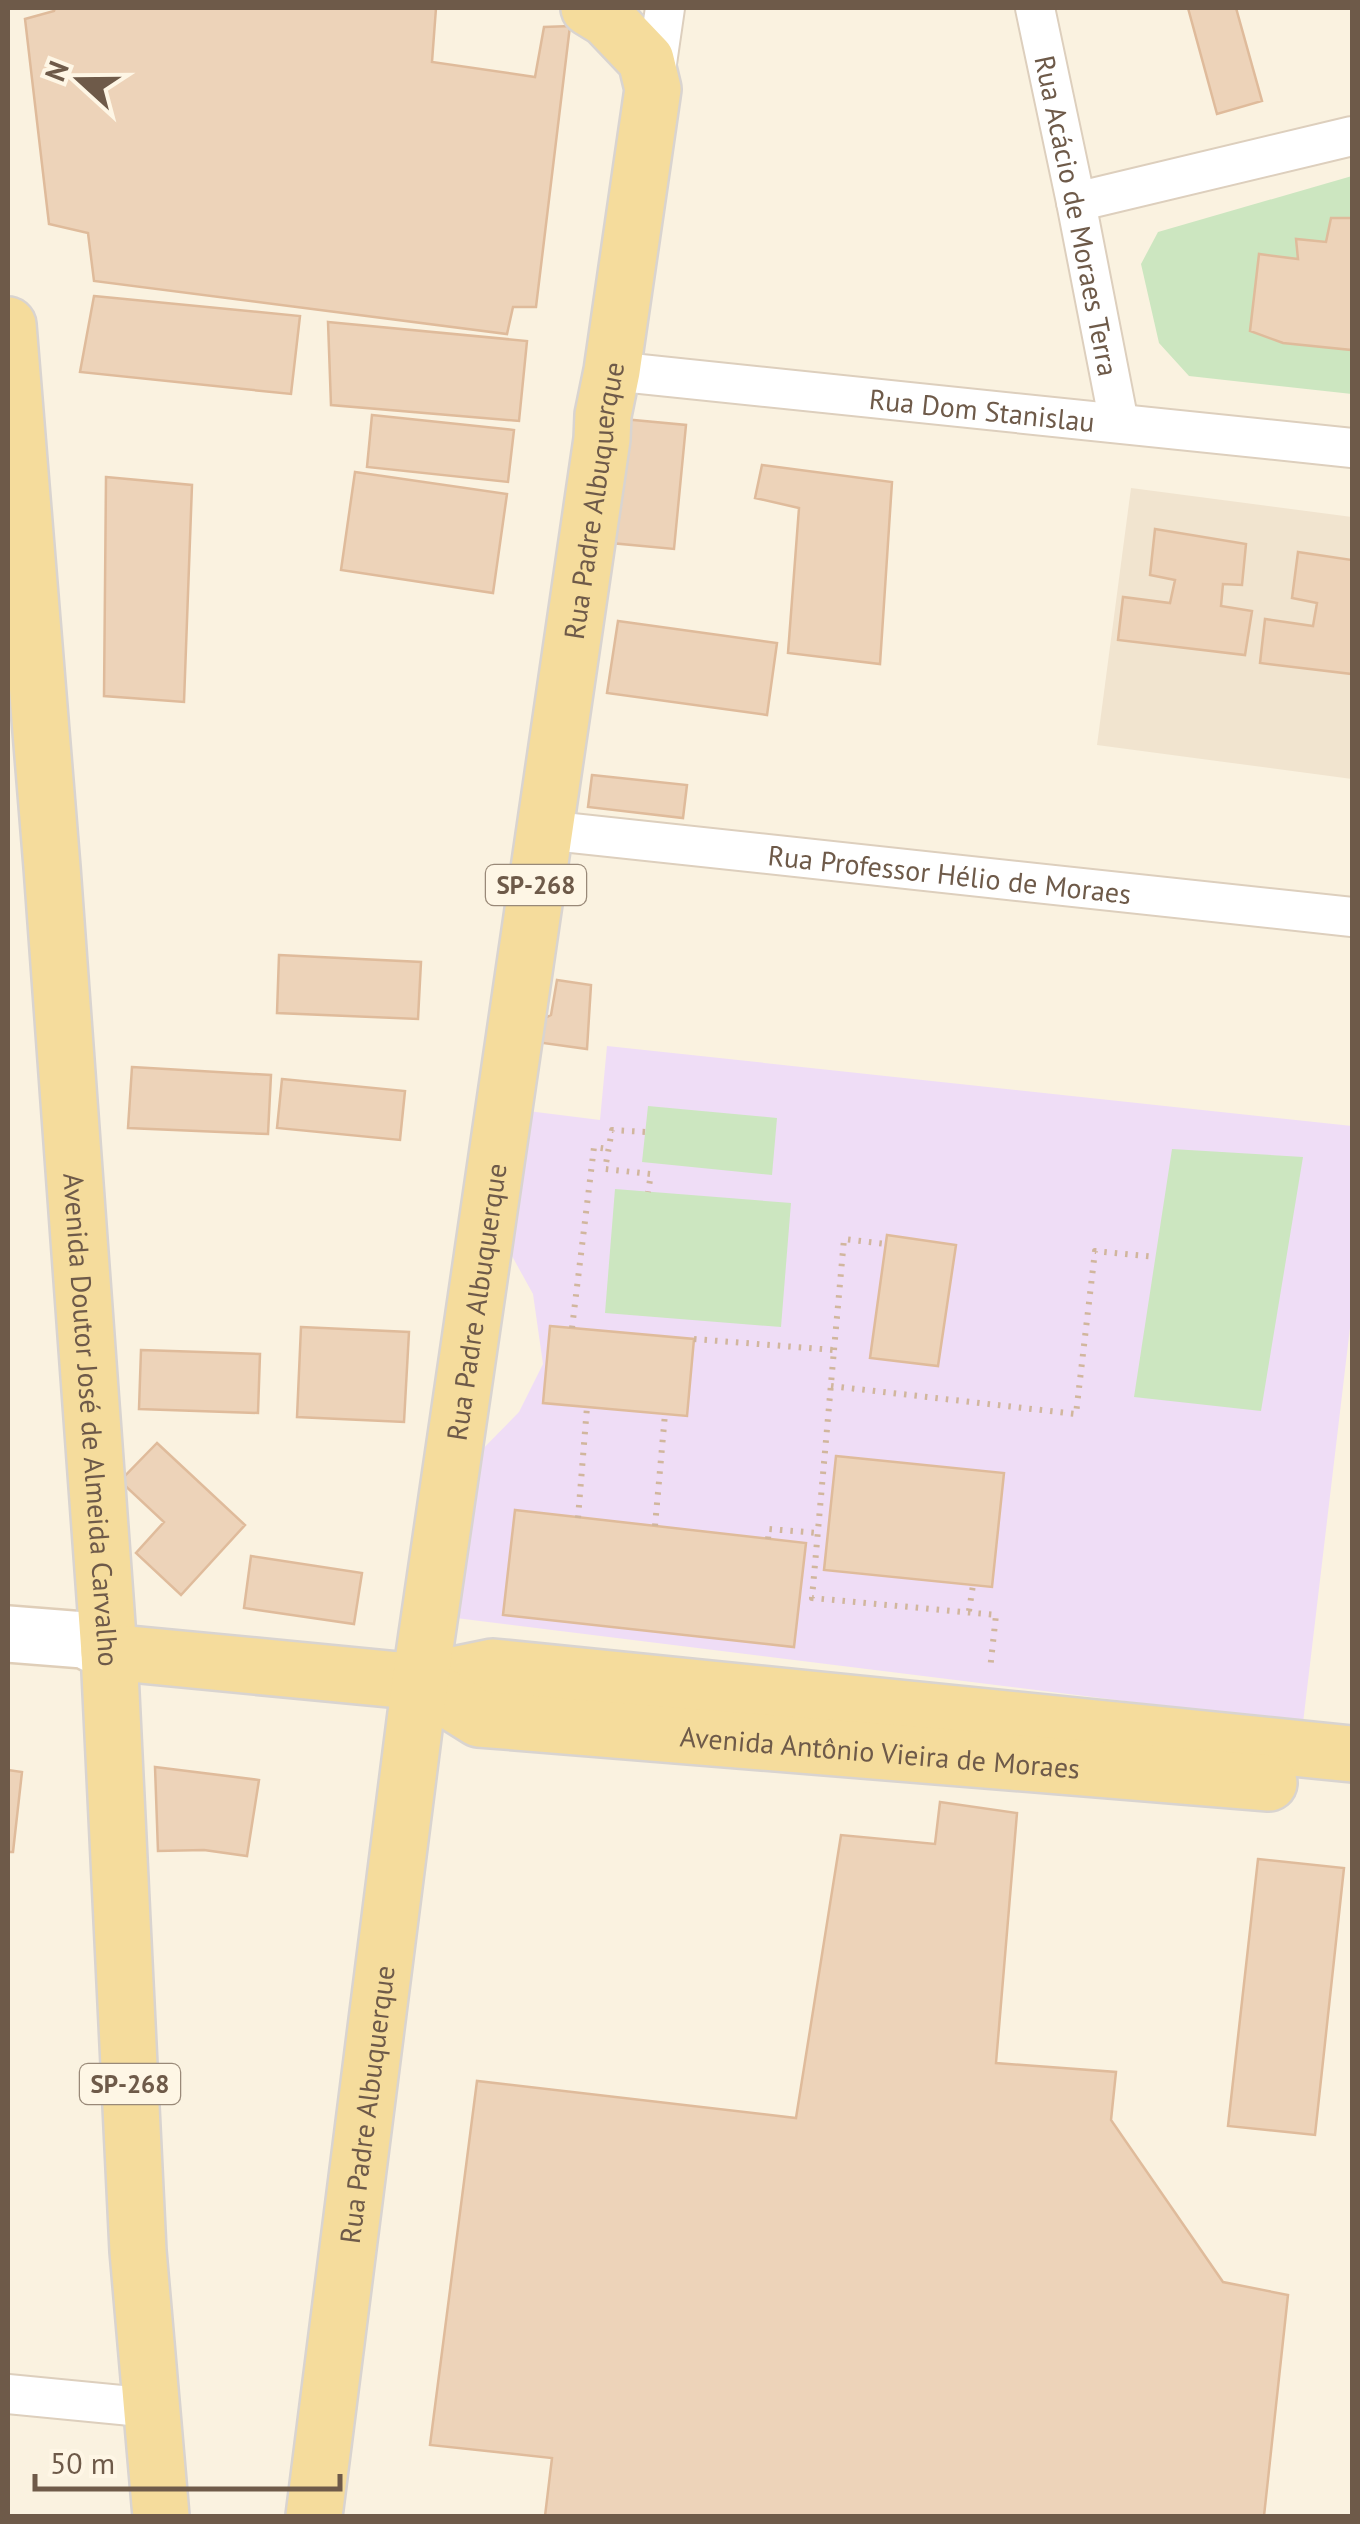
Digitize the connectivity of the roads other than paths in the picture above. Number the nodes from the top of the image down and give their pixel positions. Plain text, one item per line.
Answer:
1 (590, 8) edge
2 (664, 8) edge
3 (1034, 8) edge
4 (653, 89) junction
5 (1352, 136) edge
6 (1076, 202) junction
7 (8, 326) edge
8 (612, 371) junction
9 (1119, 424) junction
10 (1352, 448) edge
11 (544, 830) junction
12 (1352, 917) edge
13 (8, 1634) edge
14 (109, 1652) junction
15 (8, 1665) edge
16 (420, 1682) junction
17 (982, 1739) junction
18 (1352, 1754) edge
19 (1352, 1792) edge
20 (8, 2394) edge
21 (152, 2408) junction
22 (161, 2516) edge
23 (314, 2516) edge

1 - 4 main road
2 - 4 street, Rua Padre Albuquerque
3 - 6 street, Rua Acácio de Moraes Terra
4 - 8 main road, Rua Padre Albuquerque / SP-268
5 - 6 street
6 - 9 street, Rua Acácio de Moraes Terra
7 - 14 main road, Avenida Doutor José de Almeida Carvalho / SP-268
8 - 9 street, Rua Dom Stanislau
8 - 11 main road, Rua Padre Albuquerque / SP-268
9 - 10 street, Rua Dom Stanislau
11 - 12 street, Rua Professor Hélio de Moraes
11 - 16 main road, Rua Padre Albuquerque / SP-268
13 - 14 main road
14 - 15 main road, Avenida Antônio Vieira de Moraes
14 - 16 main road, Avenida Antônio Vieira de Moraes
14 - 21 main road, Avenida Doutor José de Almeida Carvalho / SP-268
16 - 17 main road, Avenida Antônio Vieira de Moraes
16 - 23 main road, Rua Padre Albuquerque / SP-268
17 - 18 main road, Avenida Antônio Vieira de Moraes
17 - 19 main road, Avenida Antônio Vieira de Moraes
20 - 21 street
21 - 22 main road, Avenida Doutor José de Almeida Carvalho / SP-268

